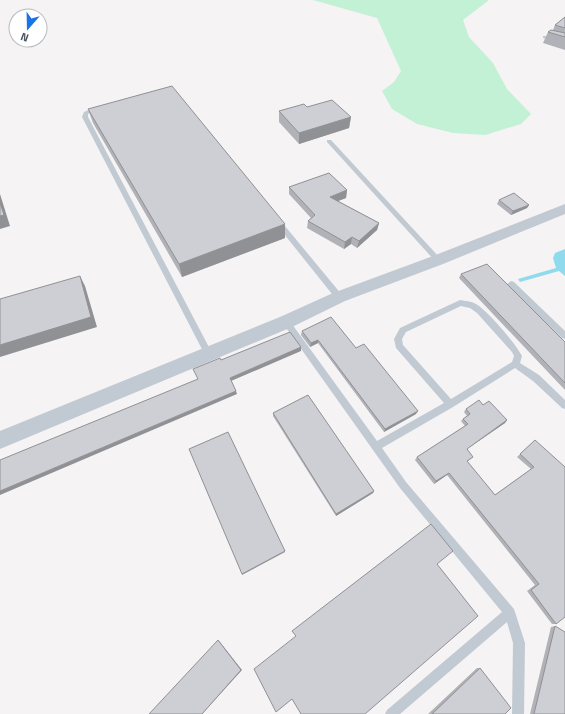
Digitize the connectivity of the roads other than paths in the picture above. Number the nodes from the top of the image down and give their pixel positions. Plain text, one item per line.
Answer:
1 (545, 36) dead end
2 (565, 43) edge
3 (106, 106) edge
4 (329, 141) dead end
5 (565, 209) edge
6 (274, 217) edge
7 (438, 260) junction
8 (511, 284) dead end
9 (339, 297) junction
10 (286, 322) junction
11 (565, 336) edge
12 (208, 353) junction
13 (515, 364) junction
14 (450, 404) junction
15 (565, 405) edge
16 (0, 440) edge
17 (376, 446) junction
18 (510, 613) junction
19 (391, 714) edge
20 (518, 714) edge

1 - 2 lane
3 - 12 lane
4 - 7 lane
5 - 7 street
6 - 9 lane
7 - 9 street
8 - 11 lane
9 - 10 street
10 - 12 street
10 - 17 lane
12 - 16 street
13 - 14 lane
13 - 14 lane
13 - 15 lane
14 - 17 lane
17 - 18 lane
18 - 19 lane
18 - 20 lane

